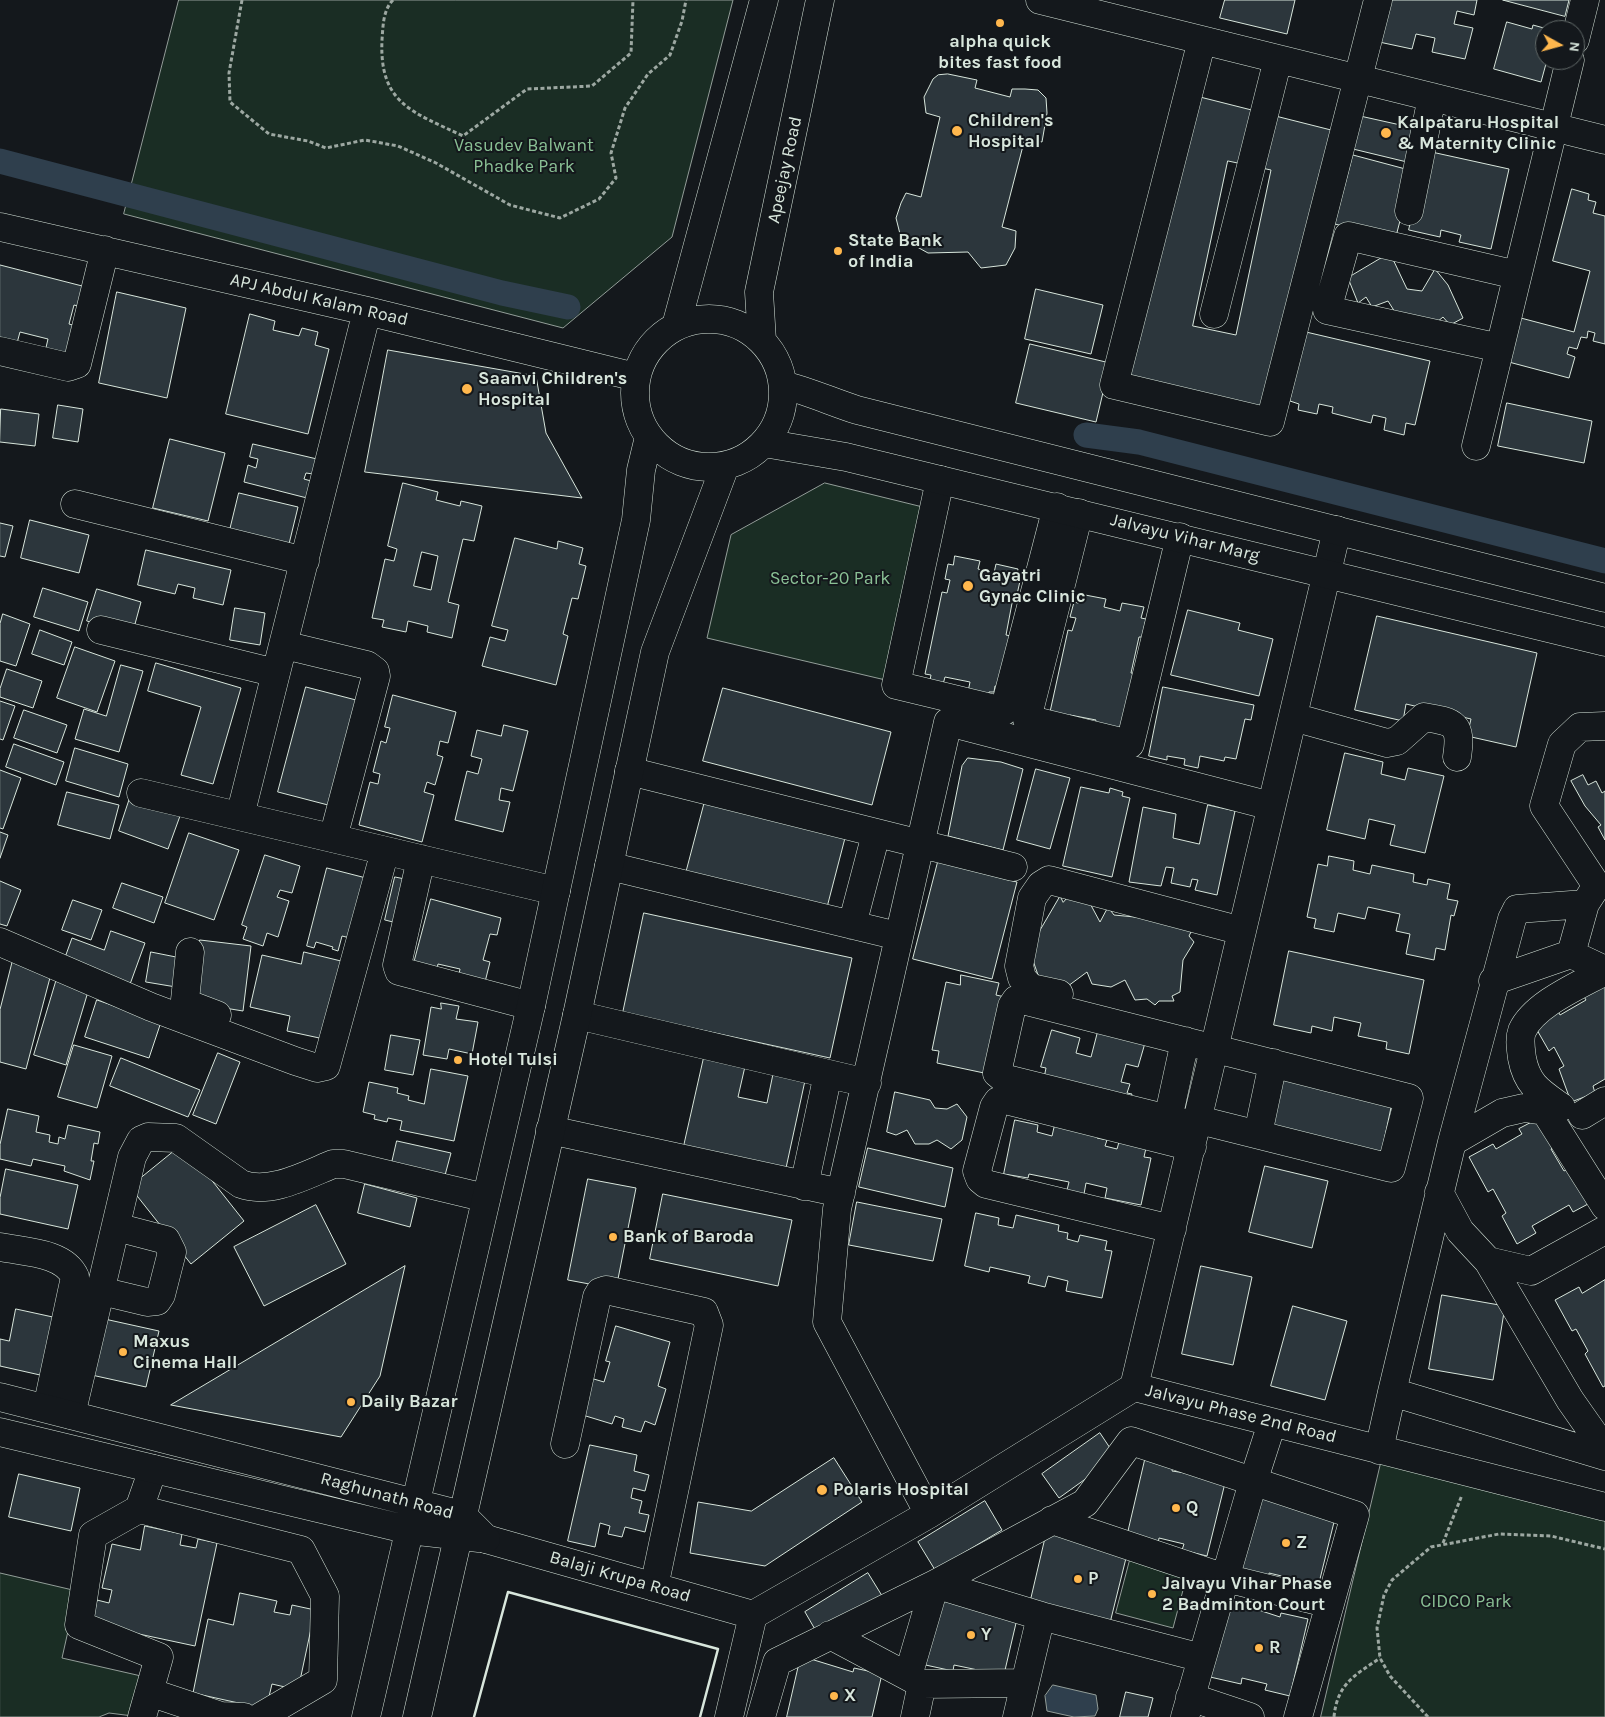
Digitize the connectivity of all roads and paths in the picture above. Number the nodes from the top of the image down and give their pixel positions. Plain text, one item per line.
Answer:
1 (242, 0) edge
2 (393, 0) edge
3 (633, 0) edge
4 (686, 0) edge
5 (764, 0) edge
6 (820, 0) edge
7 (1040, 0) edge
8 (1378, 0) edge
9 (1585, 0) edge
10 (1093, 6) edge
11 (1580, 20) edge
12 (1202, 40) junction
13 (1278, 59) junction
14 (1568, 70) edge
15 (1358, 79) junction
16 (1432, 97) junction
17 (1553, 128) junction
18 (1605, 140) edge
19 (1409, 211) dead end
20 (0, 226) edge
21 (105, 250) junction
22 (1518, 275) junction
23 (367, 310) junction
24 (1214, 314) dead end
25 (676, 326) junction
26 (762, 341) junction
27 (1500, 348) junction
28 (0, 351) edge
29 (636, 377) junction
30 (783, 385) junction
31 (649, 437) junction
32 (764, 443) junction
33 (1476, 446) dead end
34 (725, 466) junction
35 (940, 480) junction
36 (75, 504) dead end
37 (1068, 510) junction
38 (1337, 530) junction
39 (1180, 537) junction
40 (305, 561) junction
41 (1327, 573) junction
42 (1605, 598) edge
43 (101, 630) dead end
44 (1605, 642) edge
45 (284, 645) junction
46 (276, 673) junction
47 (1293, 717) junction
48 (1605, 726) edge
49 (1457, 757) dead end
50 (629, 771) junction
51 (141, 793) dead end
52 (1271, 806) junction
53 (240, 816) junction
54 (876, 834) junction
55 (333, 838) junction
56 (919, 845) junction
57 (386, 851) junction
58 (421, 859) junction
59 (609, 866) junction
60 (1013, 867) dead end
61 (1596, 890) edge
62 (556, 891) junction
63 (852, 925) junction
64 (1242, 931) junction
65 (898, 936) junction
66 (0, 942) edge
67 (190, 952) dead end
68 (1572, 954) junction
69 (1605, 971) edge
70 (1494, 981) junction
71 (531, 1006) junction
72 (577, 1015) junction
73 (201, 1017) junction
74 (1217, 1039) junction
75 (1185, 1041) junction
76 (1273, 1063) junction
77 (828, 1074) junction
78 (867, 1083) junction
79 (1583, 1108) edge
80 (1168, 1119) junction
81 (550, 1130) junction
82 (1196, 1131) junction
83 (1258, 1134) junction
84 (1452, 1142) junction
85 (804, 1186) junction
86 (1602, 1191) edge
87 (1439, 1192) junction
88 (841, 1193) junction
89 (486, 1198) junction
90 (116, 1227) junction
91 (1172, 1229) junction
92 (1605, 1230) edge
93 (0, 1247) edge
94 (1488, 1261) junction
95 (101, 1290) junction
96 (1134, 1387) junction
97 (1392, 1392) junction
98 (0, 1397) edge
99 (59, 1412) junction
100 (1272, 1422) junction
101 (0, 1432) edge
102 (565, 1444) dead end
103 (1379, 1450) junction
104 (1605, 1450) edge
105 (1605, 1456) edge
106 (154, 1469) junction
107 (1469, 1473) junction
108 (1252, 1482) junction
109 (416, 1502) junction
110 (1605, 1507) edge
111 (139, 1509) junction
112 (929, 1514) junction
113 (1052, 1520) junction
114 (409, 1530) junction
115 (469, 1530) junction
116 (1442, 1544) junction
117 (1605, 1549) edge
118 (1225, 1578) junction
119 (935, 1584) junction
120 (654, 1587) junction
121 (1330, 1604) junction
122 (753, 1615) junction
123 (1040, 1616) junction
124 (830, 1635) junction
125 (1202, 1658) junction
126 (1380, 1658) junction
127 (915, 1680) junction
128 (1025, 1683) junction
129 (145, 1705) edge
130 (1188, 1707) edge
131 (244, 1717) edge
132 (260, 1717) edge
133 (366, 1717) edge
134 (418, 1717) edge
135 (729, 1717) edge
136 (761, 1717) edge
137 (915, 1717) edge
138 (1017, 1717) edge
139 (1250, 1717) edge
140 (1298, 1717) edge
141 (1334, 1717) edge
142 (1428, 1717) edge

1 - 4 path
2 - 3 path
5 - 25 street
6 - 26 street, Apeejay Road
7 - 10 street
8 - 15 street
9 - 11 street
10 - 12 street
12 - 13 street
12 - 15 street
13 - 15 street
13 - 24 street
14 - 17 street
15 - 16 street
16 - 17 street
16 - 19 street
17 - 18 street
17 - 22 street
20 - 21 street, APJ Abdul Kalam Road
21 - 23 street, APJ Abdul Kalam Road
21 - 28 street
22 - 27 street
22 - 27 street
23 - 29 street, APJ Abdul Kalam Road
23 - 40 street
25 - 26 street
25 - 29 street
26 - 30 street
27 - 33 street
29 - 31 street
30 - 32 street
30 - 38 street
31 - 34 street
31 - 62 street
32 - 34 street
32 - 35 street, Jalvayu Vihar Marg
34 - 50 street
35 - 37 street, Jalvayu Vihar Marg
35 - 37 street
36 - 40 street
37 - 39 street, Jalvayu Vihar Marg
37 - 39 street
38 - 41 street
38 - 42 street
39 - 41 street, Jalvayu Vihar Marg
40 - 45 street
41 - 44 street, Jalvayu Vihar Marg
41 - 47 street
43 - 46 street
45 - 46 street
45 - 55 street
46 - 53 street
47 - 49 street
47 - 52 street
48 - 61 street
50 - 54 street
50 - 59 street
51 - 53 street
52 - 56 street
52 - 64 street
53 - 55 street
54 - 56 street
54 - 63 street
55 - 57 street
56 - 60 street
56 - 65 street
57 - 58 street
57 - 73 street
58 - 62 street
58 - 71 street
59 - 63 street
59 - 72 street
61 - 68 street
61 - 70 street
62 - 71 street
63 - 65 street
64 - 74 street
64 - 74 street
65 - 78 street
66 - 73 street
67 - 73 street
68 - 69 street
68 - 70 street
69 - 79 street
70 - 84 street
71 - 89 street
72 - 77 street
72 - 81 street
74 - 75 street
74 - 76 street
74 - 82 street
75 - 80 street
75 - 80 street
76 - 83 street
76 - 83 street
77 - 78 street
77 - 85 street
78 - 88 street
80 - 82 street
81 - 85 street
81 - 115 street
82 - 83 street
82 - 91 street
82 - 91 street
84 - 86 street
84 - 87 street
85 - 88 street
87 - 94 street
87 - 97 street
88 - 112 street
89 - 90 street
89 - 109 street
90 - 95 street
90 - 95 street
91 - 96 street
92 - 94 street
93 - 99 street
94 - 104 street
95 - 99 street
96 - 100 street, Jalvayu Phase 2nd Road
96 - 112 street, Jalvayu Phase 2nd Road
97 - 103 street
97 - 105 street
98 - 99 street, Raghunath Road
99 - 109 street, Raghunath Road
100 - 103 street, Jalvayu Phase 2nd Road
100 - 108 street
101 - 106 street, Raghunath Road
102 - 120 street
103 - 107 street, Jalvayu Phase 2nd Road
106 - 111 street
106 - 114 street, Raghunath Road
107 - 110 street, Jalvayu Phase 2nd Road
107 - 116 path
108 - 113 street
108 - 118 street
108 - 121 street
109 - 114 street
109 - 115 street, Raghunath Road
111 - 129 street
111 - 132 street
112 - 122 street, Jalvayu Phase 2nd Road
113 - 118 street
113 - 119 street
114 - 115 street, Raghunath Road
114 - 133 street
115 - 120 street, Balaji Krupa Road
115 - 134 street
116 - 117 path
116 - 126 path
118 - 121 street
118 - 125 street
119 - 123 street
119 - 124 street
119 - 127 street
120 - 122 street, Balaji Krupa Road
121 - 140 street
122 - 135 street
123 - 125 street
123 - 128 street
124 - 127 street
124 - 136 street
125 - 130 street
126 - 141 path
126 - 142 path
127 - 128 street
127 - 137 street
128 - 138 street
129 - 131 street
130 - 139 street

